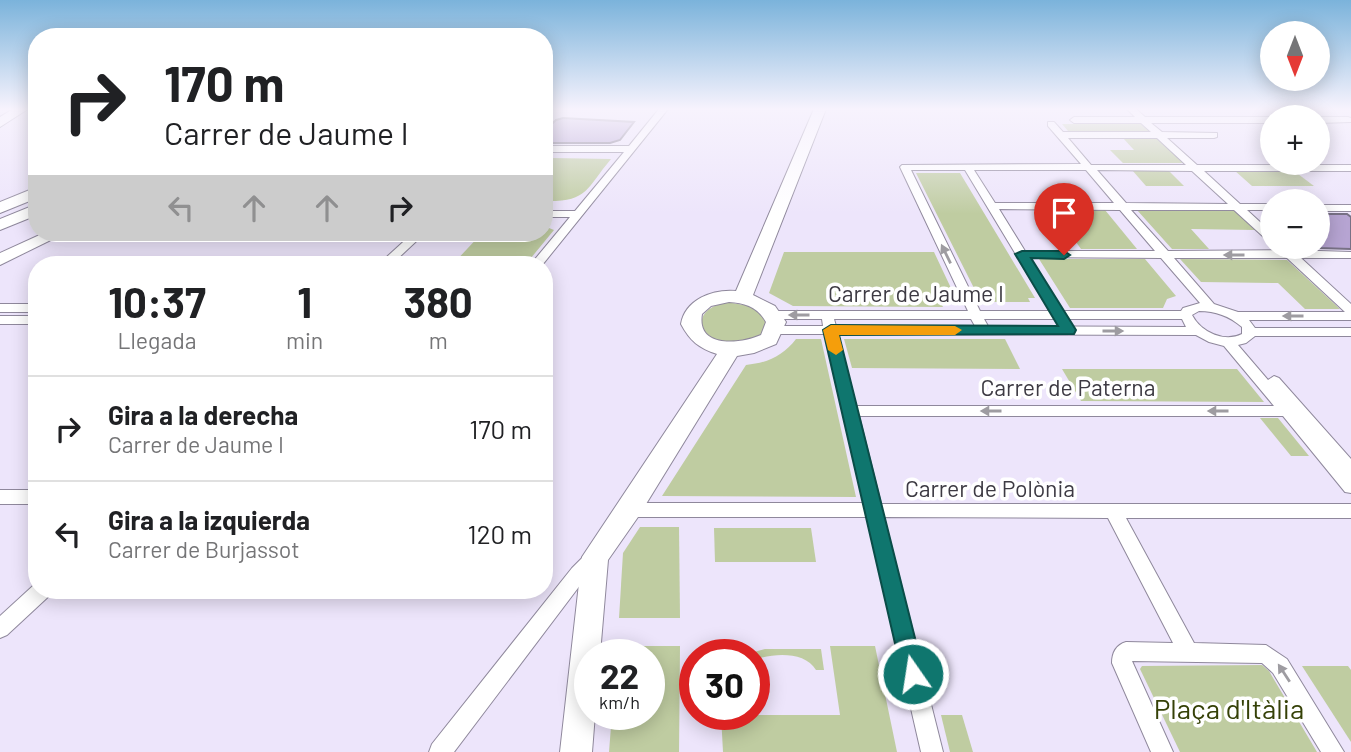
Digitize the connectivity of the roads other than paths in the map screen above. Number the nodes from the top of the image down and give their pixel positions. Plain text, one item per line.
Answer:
1 (635, 144) edge
2 (806, 144) edge
3 (1068, 144) edge
4 (1170, 144) edge
5 (553, 149) edge
6 (631, 149) junction
7 (967, 166) junction
8 (1084, 167) junction
9 (1195, 167) junction
10 (1351, 168) edge
11 (28, 196) edge
12 (992, 206) junction
13 (1118, 207) junction
14 (1238, 207) junction
15 (1260, 207) edge
16 (0, 208) edge
17 (1330, 208) edge
18 (1351, 208) edge
19 (28, 213) edge
20 (553, 214) edge
21 (577, 214) junction
22 (0, 225) edge
23 (1260, 228) edge
24 (38, 242) edge
25 (409, 242) edge
26 (1260, 252) edge
27 (1022, 254) junction
28 (1330, 254) edge
29 (1159, 255) junction
30 (394, 256) edge
31 (543, 256) edge
32 (1351, 256) edge
33 (1293, 259) edge
34 (0, 260) edge
35 (743, 297) junction
36 (1204, 307) junction
37 (0, 308) edge
38 (28, 308) edge
39 (1351, 314) edge
40 (976, 315) junction
41 (1059, 315) junction
42 (1186, 316) junction
43 (1236, 316) junction
44 (0, 320) edge
45 (28, 320) edge
46 (774, 323) junction
47 (829, 323) junction
48 (983, 330) junction
49 (1069, 330) junction
50 (1197, 331) junction
51 (1351, 332) edge
52 (1239, 338) junction
53 (730, 350) junction
54 (850, 411) junction
55 (1287, 411) junction
56 (1351, 470) edge
57 (1351, 487) edge
58 (0, 497) edge
59 (28, 497) edge
60 (629, 510) junction
61 (874, 512) junction
62 (1114, 512) junction
63 (1351, 512) edge
64 (595, 557) junction
65 (32, 599) edge
66 (0, 629) edge
67 (1188, 651) junction
68 (440, 752) edge
69 (576, 752) edge
70 (932, 752) edge
71 (1163, 752) edge
72 (1333, 752) edge

1 - 6 street
2 - 35 street
3 - 8 street
4 - 9 street
5 - 6 street
6 - 21 street
7 - 8 street
7 - 12 street
40 -> 7 street
8 - 9 street
8 - 13 street
9 - 10 street
9 - 14 street
11 - 16 street
12 - 13 street
12 - 27 street
13 - 14 street
13 - 29 street
14 - 15 street
14 - 23 street
17 - 18 street
19 - 22 street
20 - 21 street
21 - 31 street
24 - 34 street
25 - 30 street
26 -> 29 street
27 - 29 street
27 - 41 street
28 - 32 street
29 - 36 street
33 - 39 street
35 - 46 street
35 - 53 street
36 - 42 street
36 - 43 street
37 - 38 street
39 -> 43 street
40 - 41 street, Carrer de Jaume I
40 - 47 street, Carrer de Jaume I
40 - 48 street
41 - 42 street, Carrer de Jaume I
41 - 49 street
42 - 50 street
43 - 52 street
44 - 45 street
46 - 47 street, Carrer de Jaume I
46 - 53 street
47 - 48 street, Carrer de Jaume I
47 - 54 street
48 - 49 street, Carrer de Jaume I
49 -> 50 street, Carrer de Jaume I
50 - 52 street, Carrer de Jaume I
51 - 52 street
52 - 55 street
52 - 56 street
53 - 60 street
55 -> 54 street, Carrer de Paterna
54 - 61 street
55 - 57 street
58 - 59 street
60 - 61 street, Carrer de Polònia
60 - 64 street
61 - 62 street, Carrer de Polònia
61 - 70 street
62 - 63 street, Carrer de Polònia
62 - 67 street
64 - 68 street
64 - 69 street
65 - 66 street
67 - 71 street
72 -> 67 street

